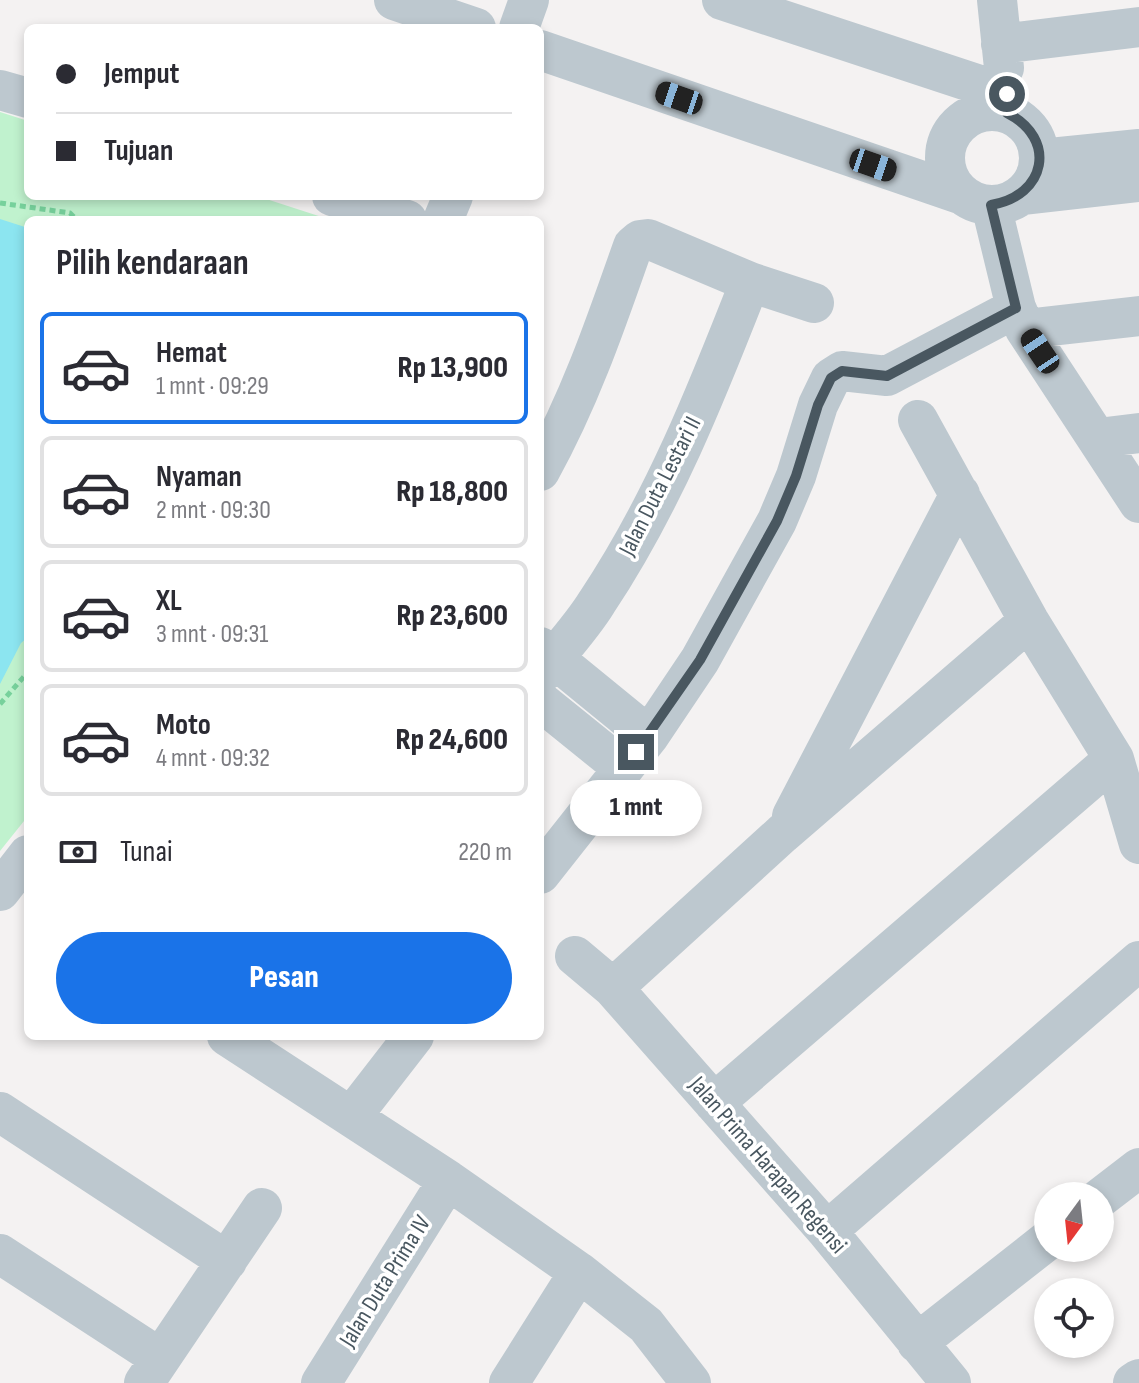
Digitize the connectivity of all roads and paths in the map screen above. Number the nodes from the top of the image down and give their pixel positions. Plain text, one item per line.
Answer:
1 (394, 0) edge
2 (529, 0) edge
3 (722, 0) edge
4 (997, 0) edge
5 (464, 24) edge
6 (520, 24) edge
7 (1139, 27) edge
8 (1001, 44) junction
9 (544, 51) edge
10 (0, 90) edge
11 (24, 97) edge
12 (1007, 103) junction
13 (1139, 149) edge
14 (1040, 159) junction
15 (1139, 182) edge
16 (992, 198) junction
17 (344, 200) edge
18 (0, 203) edge
19 (73, 216) edge
20 (394, 216) edge
21 (750, 282) junction
22 (814, 303) dead end
23 (1139, 316) edge
24 (1021, 319) junction
25 (918, 420) dead end
26 (1139, 433) edge
27 (1098, 438) junction
28 (544, 464) edge
29 (960, 494) junction
30 (1139, 503) edge
31 (1029, 621) junction
32 (545, 660) edge
33 (24, 677) edge
34 (0, 704) edge
35 (544, 704) edge
36 (649, 736) junction
37 (1114, 759) junction
38 (623, 768) junction
39 (782, 834) junction
40 (1139, 844) edge
41 (24, 860) edge
42 (544, 869) edge
43 (0, 891) edge
44 (24, 906) edge
45 (575, 956) dead end
46 (1139, 961) edge
47 (613, 988) junction
48 (245, 1040) edge
49 (411, 1040) edge
50 (714, 1103) junction
51 (0, 1112) edge
52 (352, 1116) junction
53 (1139, 1168) edge
54 (448, 1180) junction
55 (1114, 1187) edge
56 (262, 1208) dead end
57 (827, 1231) junction
58 (1034, 1251) edge
59 (0, 1254) edge
60 (227, 1261) junction
61 (579, 1272) junction
62 (917, 1343) junction
63 (152, 1370) edge
64 (1139, 1379) edge
65 (321, 1383) edge
66 (509, 1383) edge
67 (691, 1383) edge
68 (951, 1383) edge
69 (1133, 1383) edge

1 - 5 street
2 - 6 street
3 - 12 street
4 - 8 street
7 - 8 street
8 - 12 street
9 - 16 street
10 - 11 street
12 - 14 street
12 - 16 street
13 - 14 street
14 - 16 street
15 - 16 street
16 - 24 street
17 - 20 street
18 - 19 path
21 - 22 street
21 - 28 street
21 - 32 street, Jalan Duta Lestari II
23 - 24 street
24 - 27 street
24 - 36 street
25 - 29 street
26 - 27 street
27 - 30 street
29 - 31 street
29 - 39 street
31 - 37 street
31 - 39 street
32 - 36 street
33 - 34 path
35 - 38 street
36 - 38 street
37 - 40 street
37 - 50 street
38 - 42 street
39 - 47 street
41 - 43 street
43 - 44 street
45 - 47 street, Jalan Prima Harapan Regensi
46 - 57 street
47 - 50 street, Jalan Prima Harapan Regensi
48 - 52 street
49 - 52 street
50 - 57 street, Jalan Prima Harapan Regensi
51 - 60 street
52 - 54 street
53 - 55 street
54 - 61 street
54 - 65 street, Jalan Duta Prima IV
56 - 60 street
57 - 62 street, Jalan Prima Harapan Regensi
58 - 62 street
59 - 63 street
60 - 63 street
61 - 66 street
61 - 67 street
62 - 68 street, Jalan Prima Harapan Regensi
64 - 69 street

